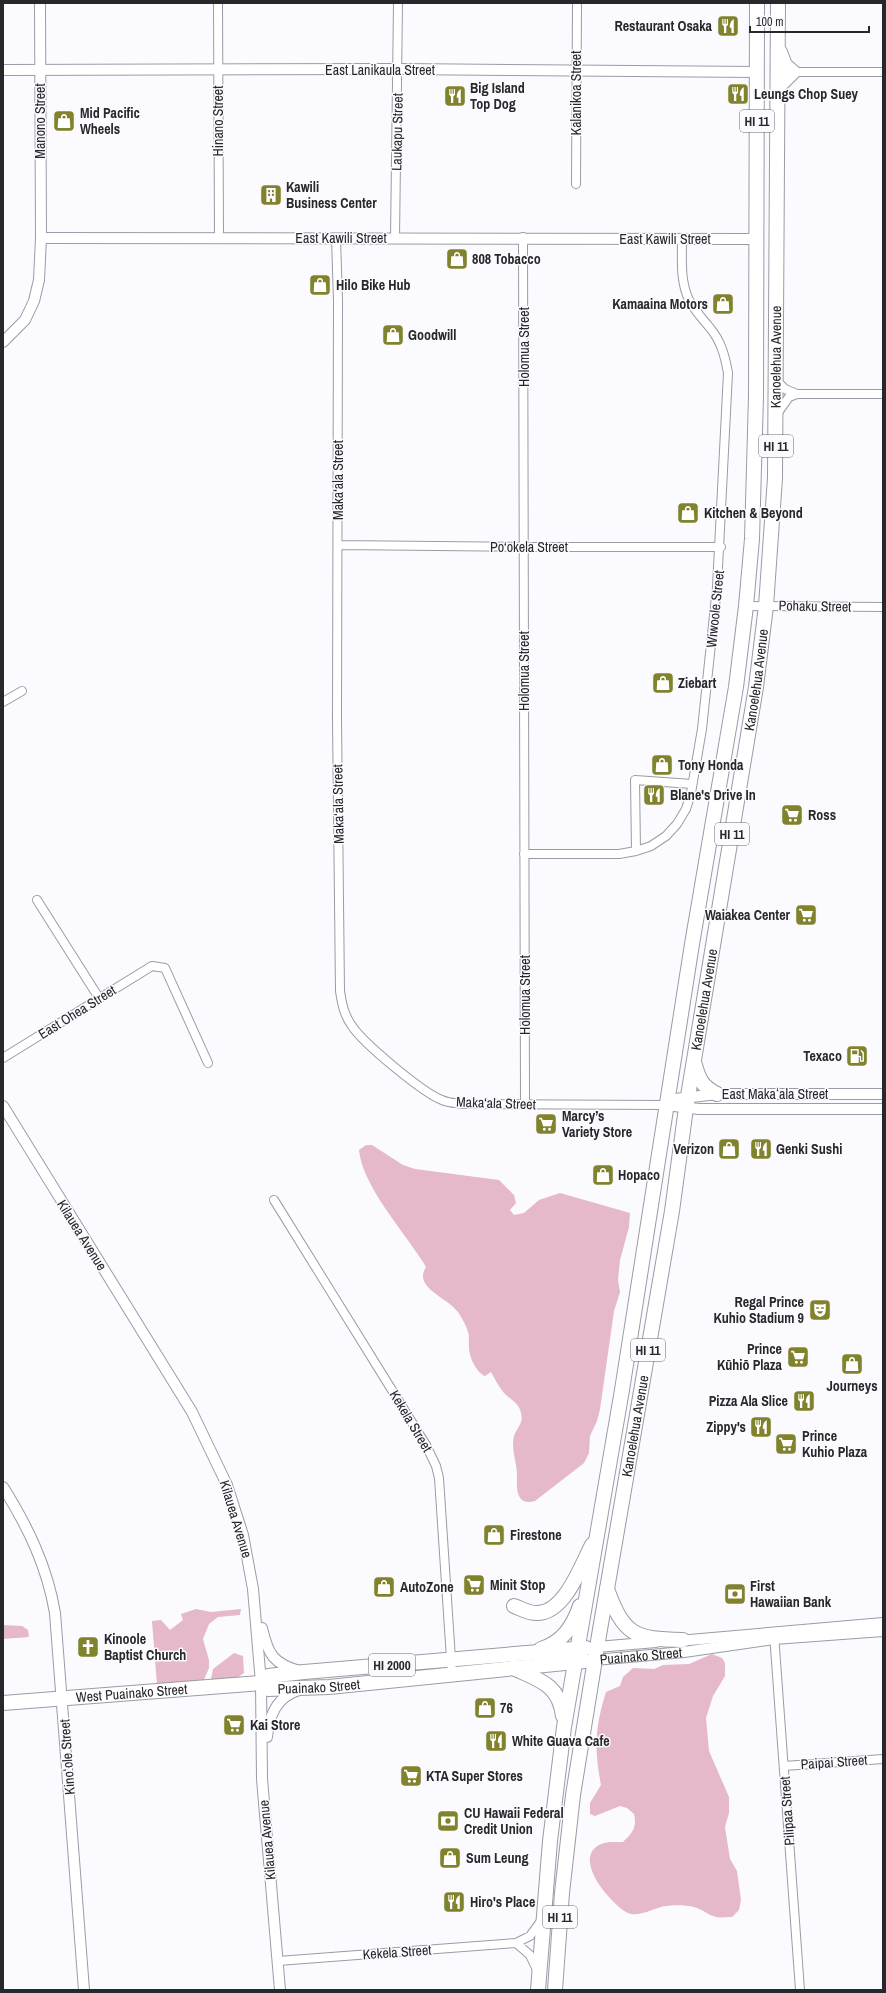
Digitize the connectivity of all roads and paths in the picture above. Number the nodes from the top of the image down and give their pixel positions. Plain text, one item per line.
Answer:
1 (40, 3) edge
2 (218, 3) edge
3 (398, 3) edge
4 (577, 3) edge
5 (757, 3) edge
6 (778, 3) edge
7 (778, 44) junction
8 (398, 69) junction
9 (3, 70) edge
10 (40, 71) junction
11 (218, 71) junction
12 (576, 71) junction
13 (757, 72) junction
14 (793, 72) junction
15 (883, 72) edge
16 (778, 86) junction
17 (576, 184) dead end
18 (777, 218) junction
19 (523, 237) junction
20 (41, 238) junction
21 (219, 238) junction
22 (336, 238) junction
23 (395, 238) junction
24 (682, 239) junction
25 (757, 239) junction
26 (776, 264) junction
27 (3, 342) edge
28 (776, 380) junction
29 (797, 394) junction
30 (883, 394) edge
31 (776, 415) junction
32 (338, 545) junction
33 (720, 547) junction
34 (523, 548) junction
35 (746, 606) junction
36 (766, 606) junction
37 (883, 607) edge
38 (22, 691) dead end
39 (3, 702) edge
40 (692, 784) junction
41 (636, 852) junction
42 (524, 854) junction
43 (38, 900) dead end
44 (99, 998) junction
45 (3, 1058) edge
46 (695, 1062) junction
47 (208, 1063) dead end
48 (717, 1094) junction
49 (883, 1094) edge
50 (667, 1103) junction
51 (687, 1103) junction
52 (525, 1104) junction
53 (3, 1106) edge
54 (883, 1109) edge
55 (274, 1200) dead end
56 (3, 1487) edge
57 (598, 1536) junction
58 (592, 1572) junction
59 (607, 1588) junction
60 (253, 1589) junction
61 (514, 1606) dead end
62 (883, 1623) edge
63 (883, 1631) edge
64 (774, 1635) junction
65 (683, 1640) junction
66 (596, 1653) junction
67 (525, 1654) junction
68 (577, 1655) junction
69 (451, 1667) junction
70 (512, 1668) junction
71 (304, 1672) junction
72 (261, 1683) junction
73 (304, 1688) junction
74 (63, 1698) junction
75 (3, 1703) edge
76 (564, 1727) junction
77 (883, 1759) edge
78 (784, 1766) junction
79 (262, 1779) junction
80 (543, 1913) junction
81 (516, 1943) junction
82 (278, 1961) junction
83 (539, 1984) edge
84 (84, 1990) edge
85 (280, 1990) edge
86 (555, 1990) edge
87 (800, 1990) edge

1 - 10 street, Manono Street
2 - 11 street, Hinano Street
3 - 8 street, Laukapu Street
4 - 12 street, Kalanikoa Street
5 - 13 highway, Kanoelehua Avenue / HI 11
6 - 7 highway, Kanoelehua Avenue / HI 11
7 - 14 highway
7 - 16 highway, Kanoelehua Avenue / HI 11
8 - 11 street, East Lanikaula Street
8 - 12 street, East Lanikaula Street
8 - 23 street, Laukapu Street
9 - 10 street, East Lanikaula Street
10 - 11 street, East Lanikaula Street
10 - 20 street, Manono Street
11 - 21 street, Hinano Street
12 - 13 street, East Lanikaula Street
12 - 17 street, Kalanikoa Street
13 - 25 highway, Kanoelehua Avenue / HI 11
14 - 15 street
14 - 16 highway
16 - 18 highway, Kanoelehua Avenue / HI 11
18 - 25 highway
18 - 26 highway, Kanoelehua Avenue / HI 11
19 - 23 street, East Kawili Street
19 - 24 street, East Kawili Street
19 - 34 street, Holomua Street
20 - 21 street, East Kawili Street
20 - 27 street
21 - 22 street, East Kawili Street
22 - 23 street, East Kawili Street
22 - 32 street, Maka‘ala Street
24 - 25 street, East Kawili Street
24 - 33 street, Wiwoole Street
25 - 26 highway
25 - 35 highway, Kanoelehua Avenue / HI 11
26 - 28 highway, Kanoelehua Avenue / HI 11
28 - 29 street
28 - 31 highway, Kanoelehua Avenue / HI 11
29 - 30 street
29 - 31 street
31 - 36 highway, Kanoelehua Avenue / HI 11
32 - 34 street, Po‘okela Street
32 - 52 street, Maka‘ala Street
33 - 34 street, Po‘okela Street
33 - 40 street, Wiwoole Street
34 - 42 street, Holomua Street
35 - 36 street, Pohaku Street
35 - 50 highway, Kanoelehua Avenue / HI 11
36 - 37 street, Pohaku Street
36 - 46 highway, Kanoelehua Avenue / HI 11
38 - 39 street
40 - 41 street, Wiwoole Street
40 - 41 street
41 - 42 street, Wiwoole Street
42 - 52 street, Holomua Street
43 - 44 street
44 - 45 street, East Ohea Street
44 - 47 street, East Ohea Street
46 - 48 highway
46 - 51 highway, Kanoelehua Avenue / HI 11
48 - 49 street, East Makaʻala Street
48 - 51 street, East Makaʻala Street
50 - 51 street, East Makaʻala Street
50 - 52 street, Maka‘ala Street
50 - 57 highway, Kanoelehua Avenue / HI 11
51 - 54 street, East Makaʻala Street
51 - 59 highway, Kanoelehua Avenue / HI 11
53 - 60 street, Kilauea Avenue
55 - 69 street, Kekela Street
56 - 74 street, Kinoʻole Street
57 - 58 highway, Kanoelehua Avenue / HI 11
57 - 61 highway
58 - 67 highway
58 - 68 highway, Kanoelehua Avenue / HI 11
59 - 65 highway
59 - 66 highway, Kanoelehua Avenue / HI 11
60 - 71 street
60 - 72 street, Kilauea Avenue
62 - 64 street, Puainako Street
63 - 64 street, Puainako Street
64 - 65 street, Puainako Street
64 - 66 street, Puainako Street
64 - 78 street, Pilipaa Street
65 - 66 street, Puainako Street
66 - 68 highway, Puainako Street / HI 2000
66 - 86 highway, Kanoelehua Avenue / HI 11
67 - 68 highway, Puainako Street / HI 2000
67 - 69 highway, Puainako Street / HI 2000
68 - 70 highway, Puainako Street / HI 2000
68 - 76 highway, Kanoelehua Avenue / HI 11
69 - 70 highway, Puainako Street / HI 2000
69 - 71 highway, Puainako Street / HI 2000
69 - 73 highway, Puainako Street / HI 2000
70 - 76 highway
71 - 72 highway, Puainako Street / HI 2000
72 - 73 highway, Puainako Street / HI 2000
72 - 74 highway, West Puainako Street / HI 2000
72 - 79 street, Kilauea Avenue
73 - 79 street
74 - 75 highway, West Puainako Street / HI 2000
74 - 84 street, Kinoʻole Street
76 - 80 highway, Kanoelehua Avenue / HI 11
77 - 78 street, Paipai Street
78 - 87 street, Pilipaa Street
79 - 82 street, Kilauea Avenue
80 - 81 street, Kekela Street
80 - 83 highway, Kanoelehua Avenue / HI 11
81 - 82 street, Kekela Street
81 - 83 street
82 - 85 street, Kilauea Avenue

